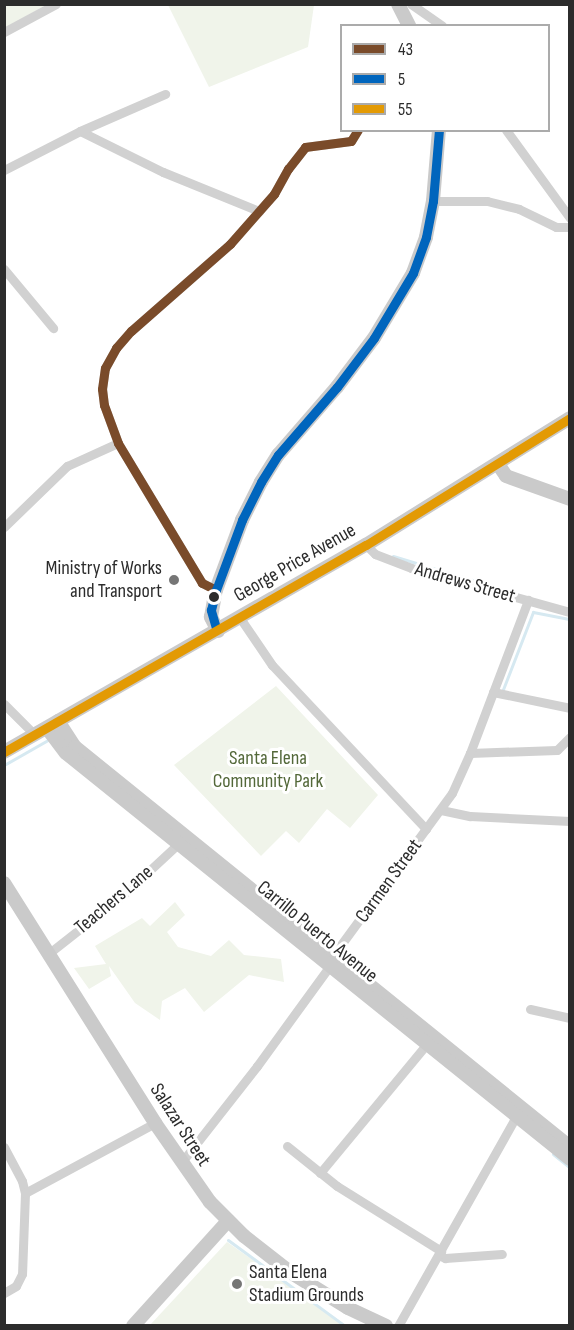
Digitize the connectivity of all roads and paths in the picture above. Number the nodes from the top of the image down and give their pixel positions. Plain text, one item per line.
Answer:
1 (56, 4) edge
2 (398, 4) edge
3 (411, 4) edge
4 (408, 24) edge
5 (439, 24) edge
6 (4, 32) edge
7 (165, 94) dead end
8 (80, 132) junction
9 (357, 132) edge
10 (439, 132) edge
11 (507, 132) edge
12 (4, 170) edge
13 (433, 201) junction
14 (259, 211) junction
15 (570, 218) edge
16 (570, 227) edge
17 (4, 269) edge
18 (53, 328) dead end
19 (570, 418) edge
20 (118, 443) junction
21 (498, 464) junction
22 (570, 499) edge
23 (4, 527) edge
24 (366, 544) junction
25 (216, 590) junction
26 (528, 600) junction
27 (570, 612) edge
28 (240, 618) junction
29 (218, 631) junction
30 (493, 692) junction
31 (4, 704) edge
32 (570, 708) edge
33 (46, 728) junction
34 (570, 737) edge
35 (4, 752) edge
36 (470, 753) junction
37 (441, 810) junction
38 (570, 821) edge
39 (426, 829) junction
40 (178, 844) junction
41 (4, 883) edge
42 (48, 954) junction
43 (330, 962) junction
44 (530, 1009) dead end
45 (570, 1018) edge
46 (426, 1045) junction
47 (516, 1117) junction
48 (154, 1124) junction
49 (287, 1146) dead end
50 (570, 1147) edge
51 (6, 1151) edge
52 (570, 1159) edge
53 (181, 1163) junction
54 (320, 1173) junction
55 (25, 1193) junction
56 (228, 1221) junction
57 (440, 1253) junction
58 (502, 1254) dead end
59 (4, 1293) edge
60 (380, 1325) edge
61 (133, 1326) edge
62 (398, 1326) edge

1 - 6 street
2 - 4 main road
3 - 5 street
7 - 8 street
8 - 12 street
8 - 14 street
9 - 14 street
10 - 13 main road
11 - 15 street
13 - 16 street
13 - 25 main road
14 - 20 street
17 - 18 street
19 - 21 main road, George Price Avenue
20 - 23 street
20 - 25 street
21 - 22 main road
21 - 24 main road, George Price Avenue
24 - 26 street, Andrews Street
24 - 28 main road, George Price Avenue
25 - 29 main road
26 - 27 street, Andrews Street
26 - 30 street, Carmen Street
28 - 29 main road, George Price Avenue
28 - 39 street
29 - 33 main road, George Price Avenue
30 - 32 street
30 - 36 street, Carmen Street
31 - 33 street
33 - 35 main road, George Price Avenue
33 - 40 main road, Carrillo Puerto Avenue
33 - 43 main road, Carrillo Puerto Avenue
34 - 36 street
36 - 37 street, Carmen Street
37 - 38 street
37 - 39 street, Carmen Street
39 - 43 street, Carmen Street
40 - 42 street, Teachers Lane
40 - 43 main road, Carrillo Puerto Avenue
41 - 42 main road, Salazar Street
42 - 48 main road, Salazar Street
43 - 46 main road, Carrillo Puerto Avenue
43 - 50 main road, Carrillo Puerto Avenue
43 - 53 street, Carmen Street
44 - 45 street
46 - 47 main road, Carrillo Puerto Avenue
46 - 54 street
47 - 52 main road, Carrillo Puerto Avenue
47 - 57 street
48 - 53 main road, Salazar Street
48 - 55 street
49 - 54 street
51 - 55 street
53 - 56 main road, Salazar Street
54 - 57 street
55 - 59 street
56 - 60 main road, Salazar Street
56 - 61 main road
57 - 58 street
57 - 62 street

